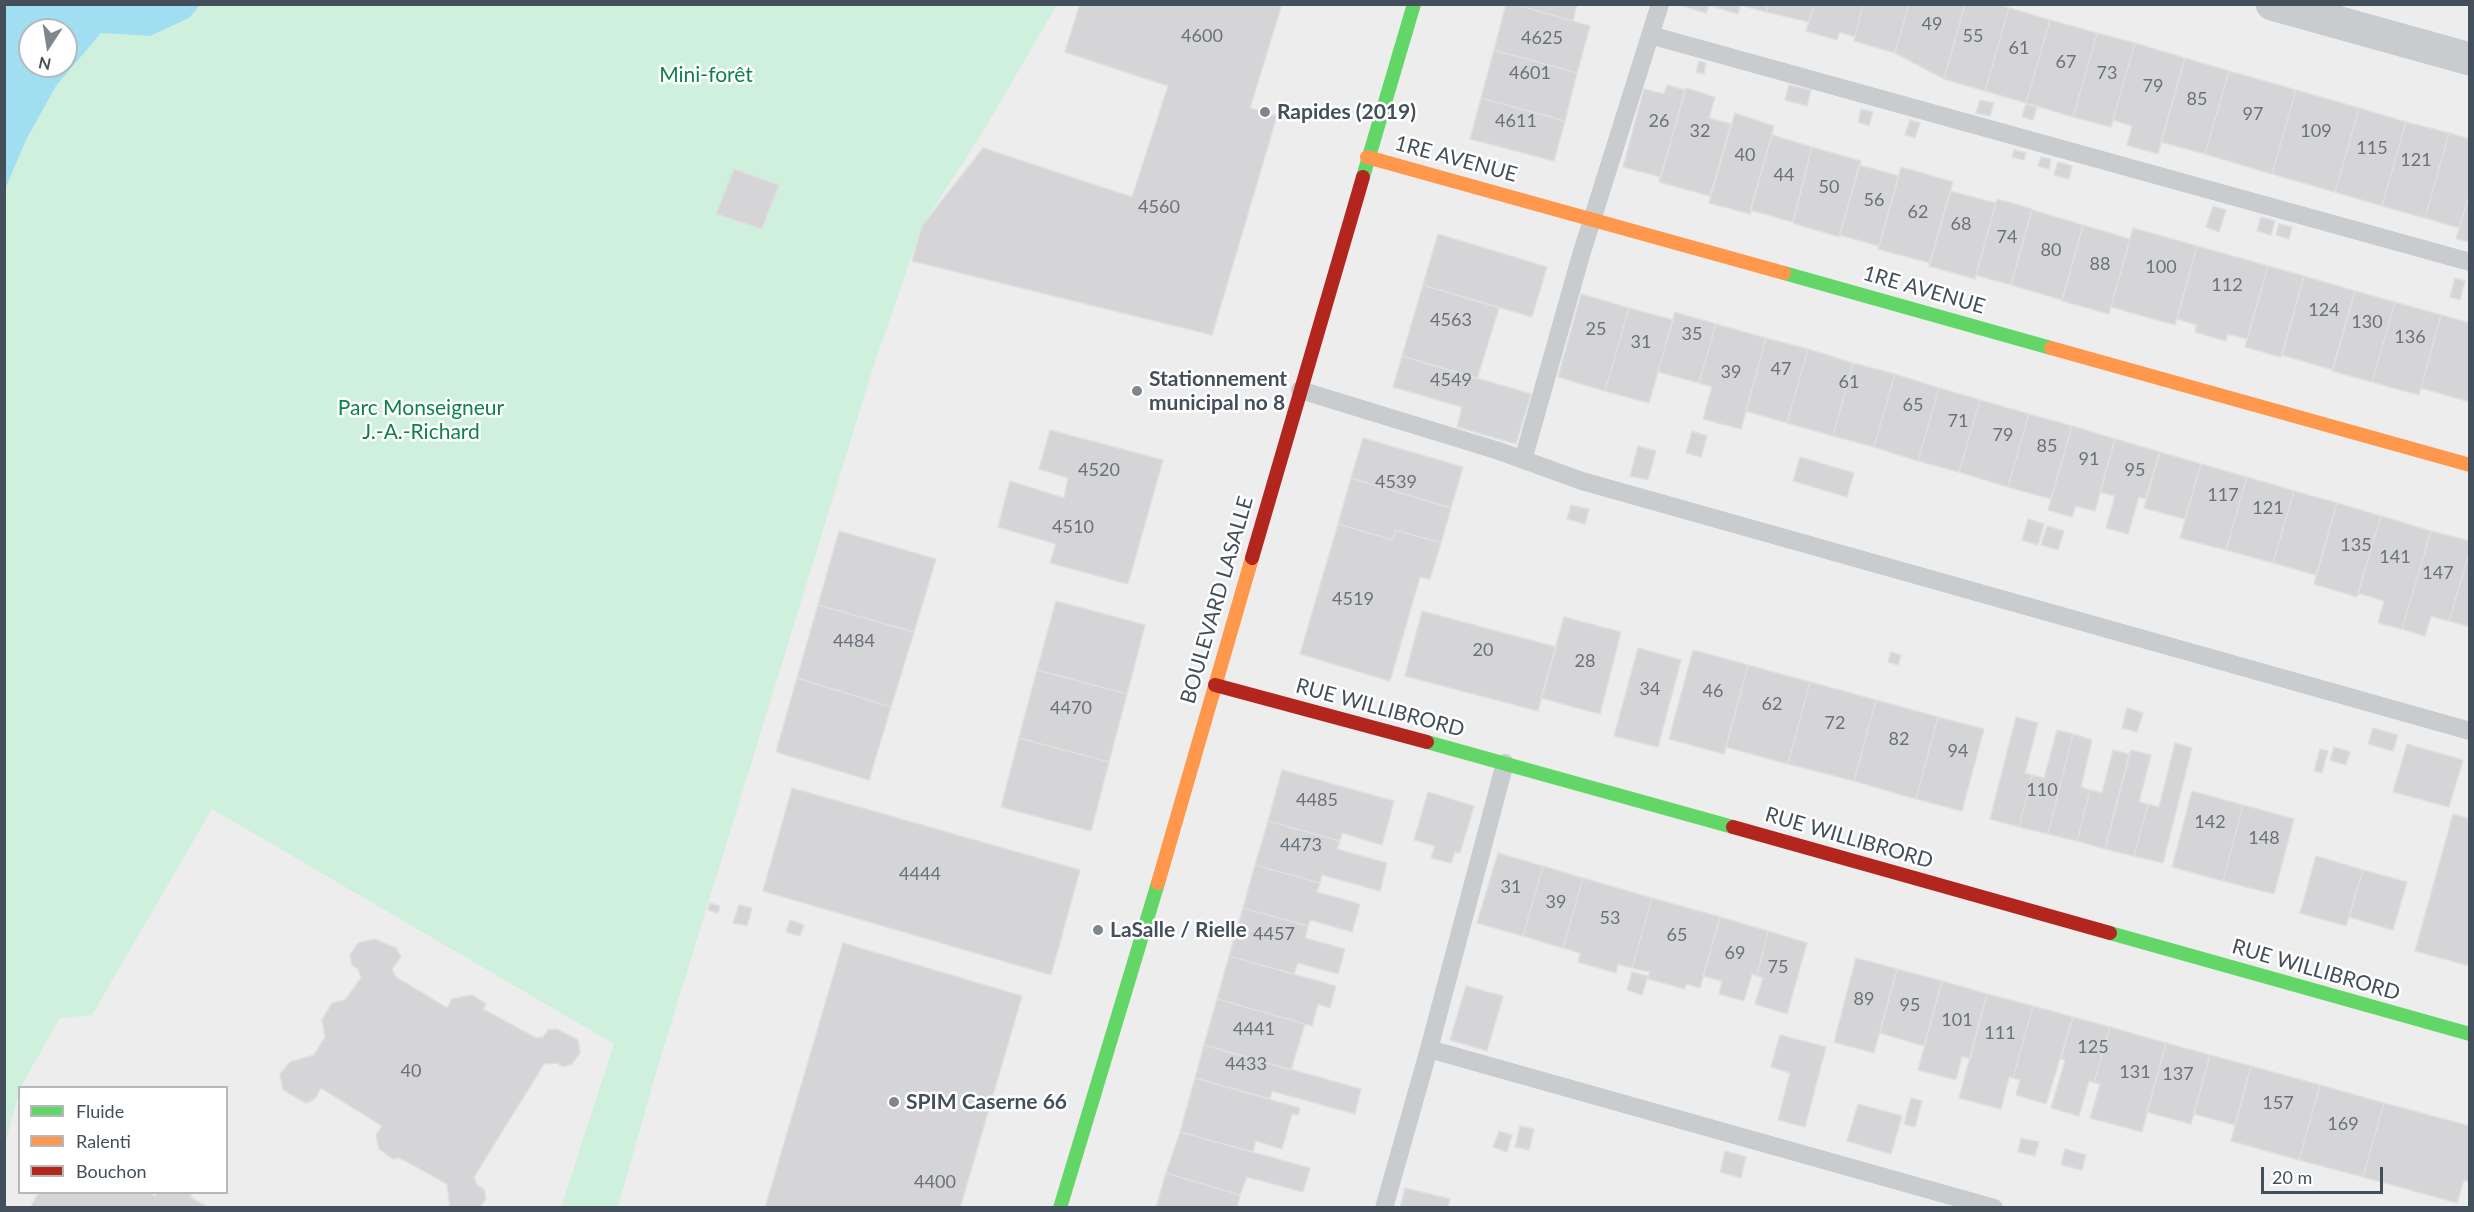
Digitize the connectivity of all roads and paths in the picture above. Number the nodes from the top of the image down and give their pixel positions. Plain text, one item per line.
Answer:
1 (1414, 4) edge
2 (1660, 4) edge
3 (2272, 4) edge
4 (1650, 35) junction
5 (2469, 59) edge
6 (1367, 157) junction
7 (1592, 219) junction
8 (2469, 262) edge
9 (1300, 390) junction
10 (1523, 460) junction
11 (2469, 465) edge
12 (1215, 685) junction
13 (2469, 731) edge
14 (1504, 763) junction
15 (2469, 1035) edge
16 (1429, 1049) junction
17 (1060, 1208) edge
18 (1384, 1208) edge
19 (1994, 1208) edge

1 - 6 street, BOULEVARD LASALLE
2 - 4 lane
3 - 5 street
4 - 7 lane
4 - 8 lane
6 - 7 street, 1RE AVENUE
6 - 9 street, BOULEVARD LASALLE
7 - 10 lane
7 - 11 street, 1RE AVENUE
9 - 10 lane
9 - 12 street, BOULEVARD LASALLE
10 - 13 lane
12 - 14 street, RUE WILLIBRORD
12 - 17 street, BOULEVARD LASALLE
14 - 15 street, RUE WILLIBRORD
14 - 16 lane
16 - 18 lane
16 - 19 lane

